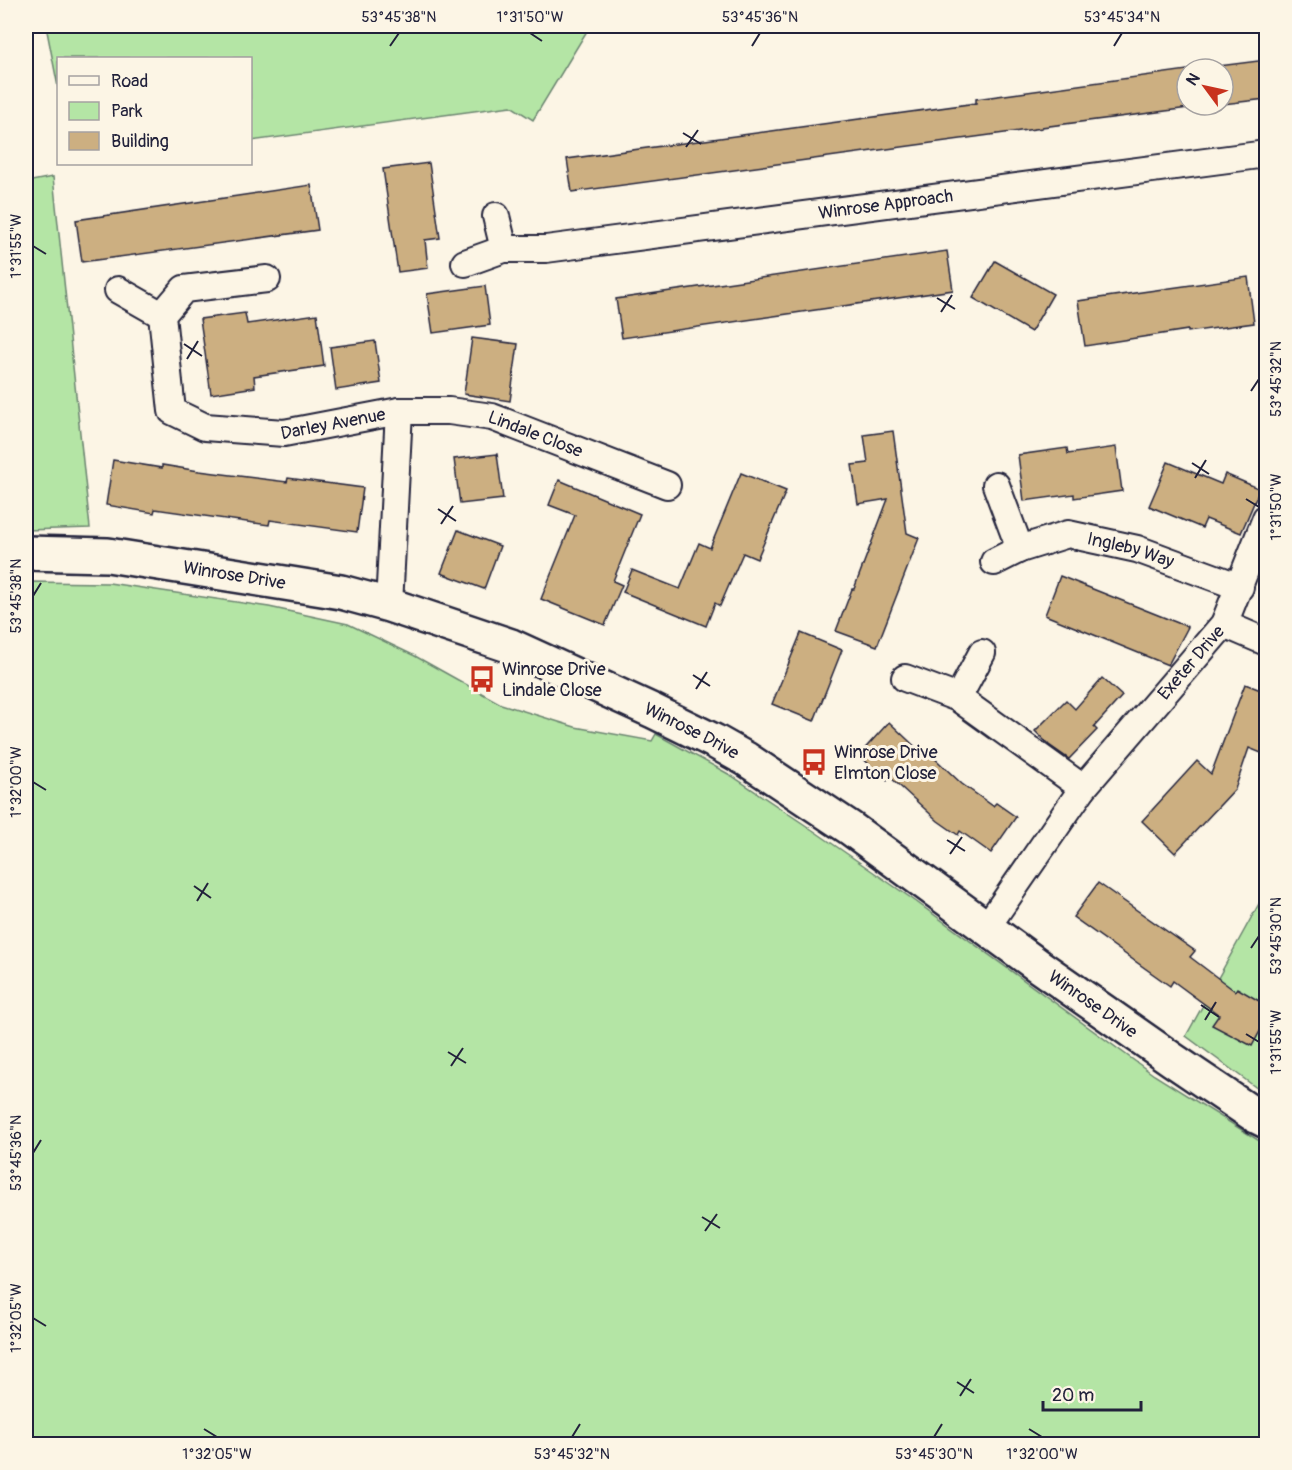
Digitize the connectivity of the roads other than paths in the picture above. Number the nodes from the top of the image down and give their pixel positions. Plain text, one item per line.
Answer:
1 (1266, 154) edge
2 (496, 216) dead end
3 (504, 249) junction
4 (465, 263) dead end
5 (267, 279) dead end
6 (118, 290) dead end
7 (162, 315) junction
8 (399, 411) junction
9 (667, 485) dead end
10 (996, 485) dead end
11 (1266, 518) edge
12 (1020, 549) junction
13 (26, 553) edge
14 (994, 562) dead end
15 (1240, 587) junction
16 (389, 605) junction
17 (1224, 624) junction
18 (1266, 642) edge
19 (982, 653) dead end
20 (905, 678) dead end
21 (958, 698) junction
22 (1083, 788) junction
23 (986, 928) junction
24 (1266, 1121) edge

1 - 3 street, Winrose Approach
2 - 3 street
3 - 4 street, Winrose Approach
5 - 7 street
6 - 7 street
7 - 8 street, Darley Avenue
8 - 9 street, Lindale Close
8 - 16 street, Darley Avenue
10 - 12 street
11 - 15 street, Exeter Drive
12 - 14 street, Ingleby Way
12 - 15 street, Ingleby Way
13 - 16 street, Winrose Drive
15 - 17 street, Exeter Drive
16 - 23 street, Winrose Drive
17 - 18 street
17 - 22 street, Exeter Drive
19 - 21 street
20 - 21 street
21 - 22 street
22 - 23 street, Exeter Drive
23 - 24 street, Winrose Drive

